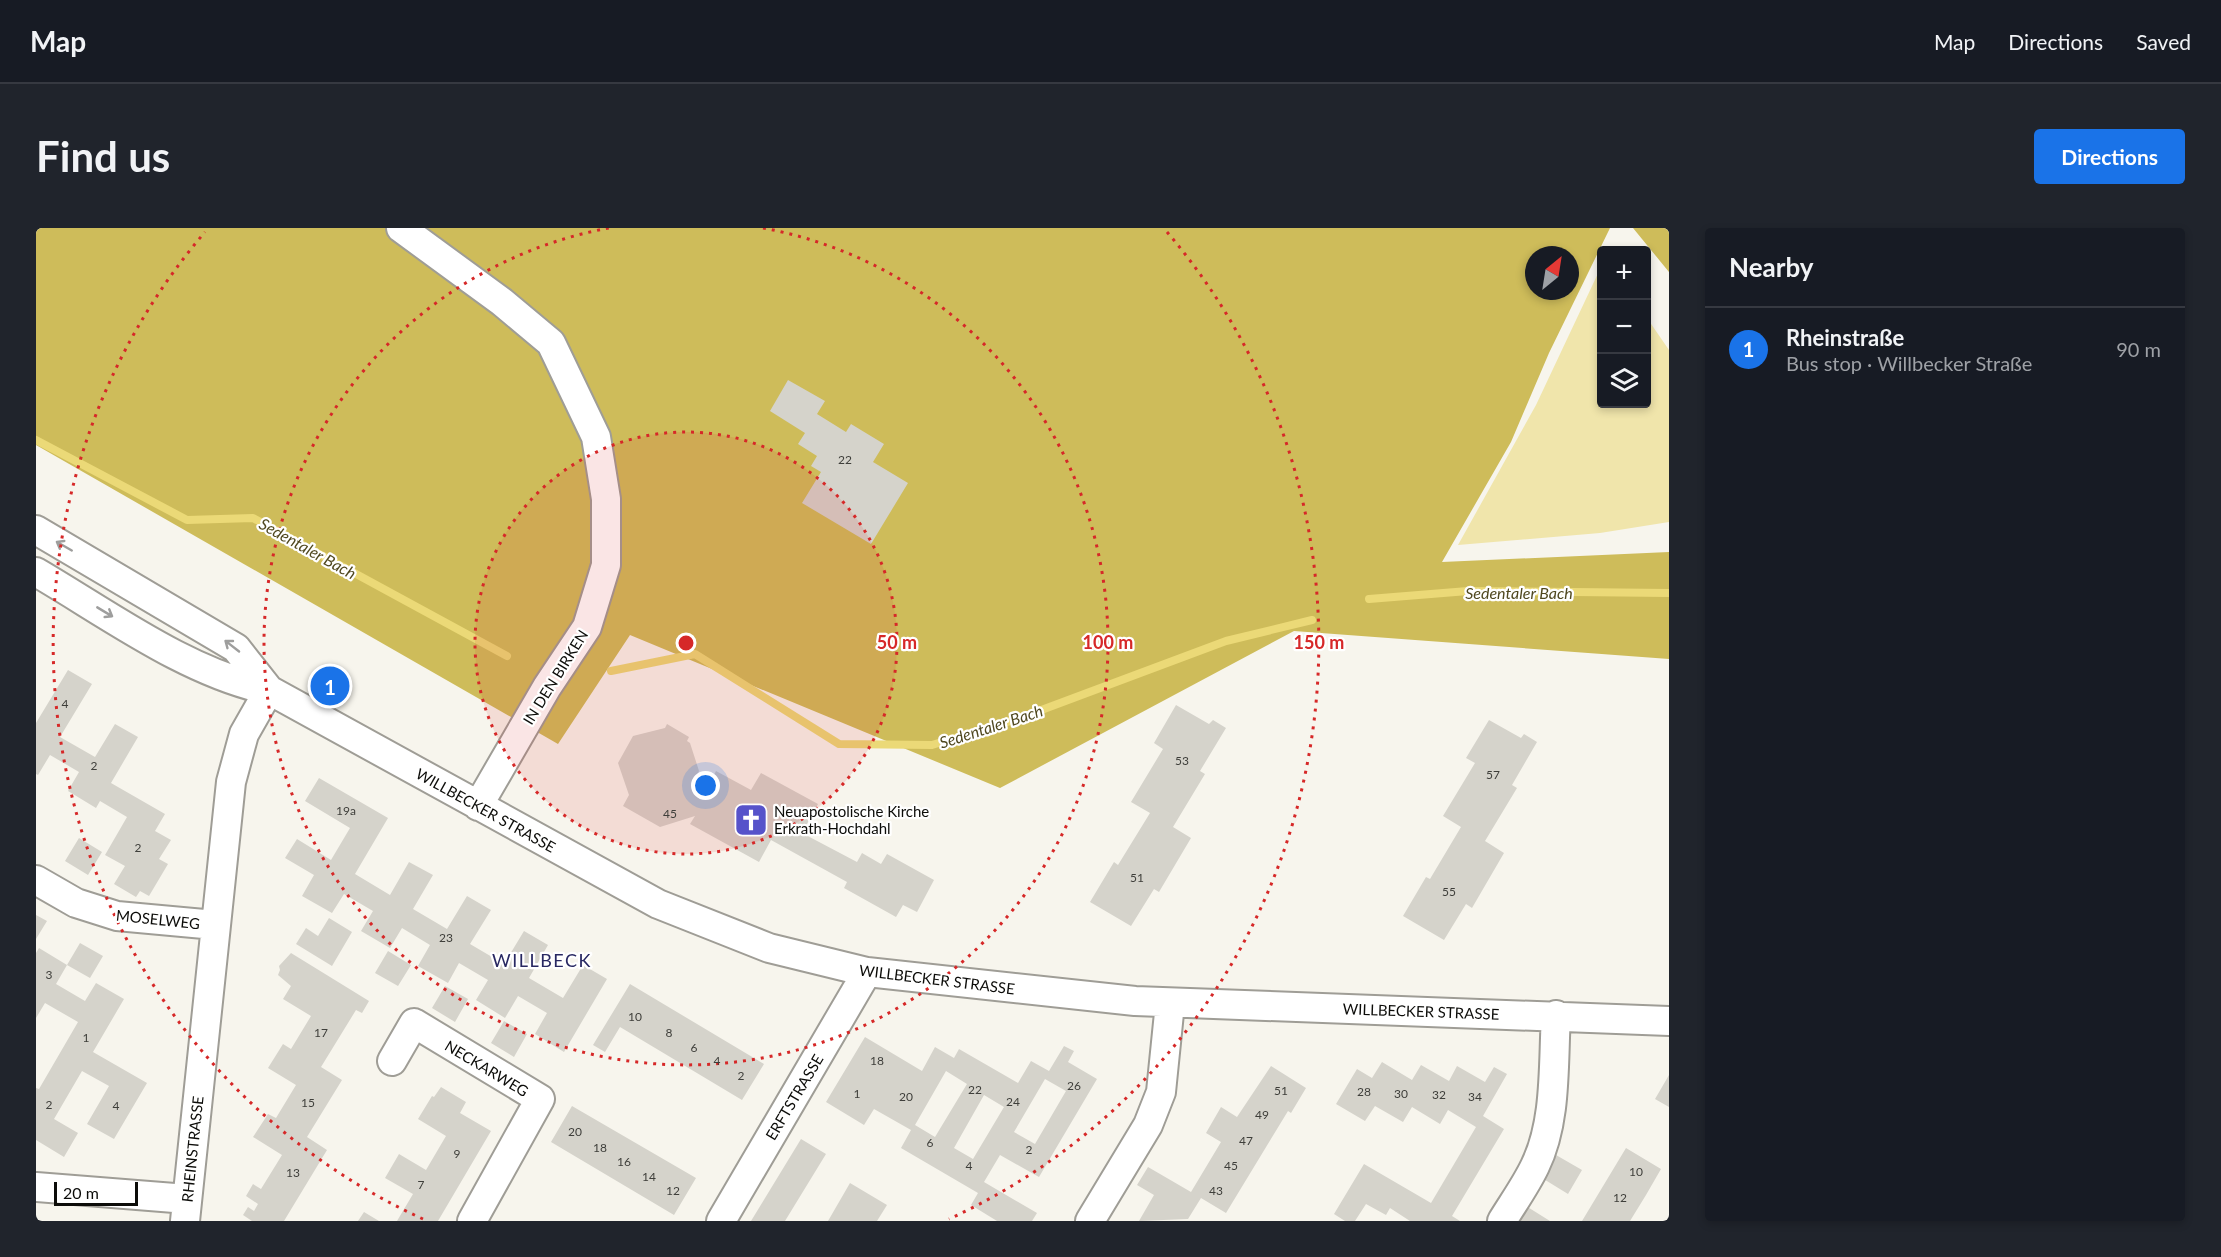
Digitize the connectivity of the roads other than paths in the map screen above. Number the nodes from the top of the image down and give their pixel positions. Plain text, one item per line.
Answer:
1 (401, 228) edge
2 (36, 530) edge
3 (36, 572) edge
4 (269, 690) junction
5 (478, 806) junction
6 (36, 880) edge
7 (215, 925) junction
8 (867, 972) junction
9 (1170, 1003) junction
10 (1556, 1015) junction
11 (1669, 1021) edge
12 (392, 1061) dead end
13 (36, 1187) edge
14 (186, 1210) edge
15 (472, 1221) edge
16 (721, 1221) edge
17 (1090, 1221) edge
18 (1502, 1221) edge

1 - 5 street, IN DEN BIRKEN
4 -> 2 street, WILLBECKER STRASSE
3 -> 4 street, WILLBECKER STRASSE
4 - 5 street, WILLBECKER STRASSE
4 - 7 street, RHEINSTRASSE
5 - 8 street, WILLBECKER STRASSE
6 - 7 street, MOSELWEG
7 - 14 street, RHEINSTRASSE
8 - 9 street, WILLBECKER STRASSE
8 - 16 street, ERFTSTRASSE
9 - 10 street, WILLBECKER STRASSE
9 - 17 street
10 - 11 street, WILLBECKER STRASSE
10 - 18 street
12 - 15 street, NECKARWEG
13 - 14 street

